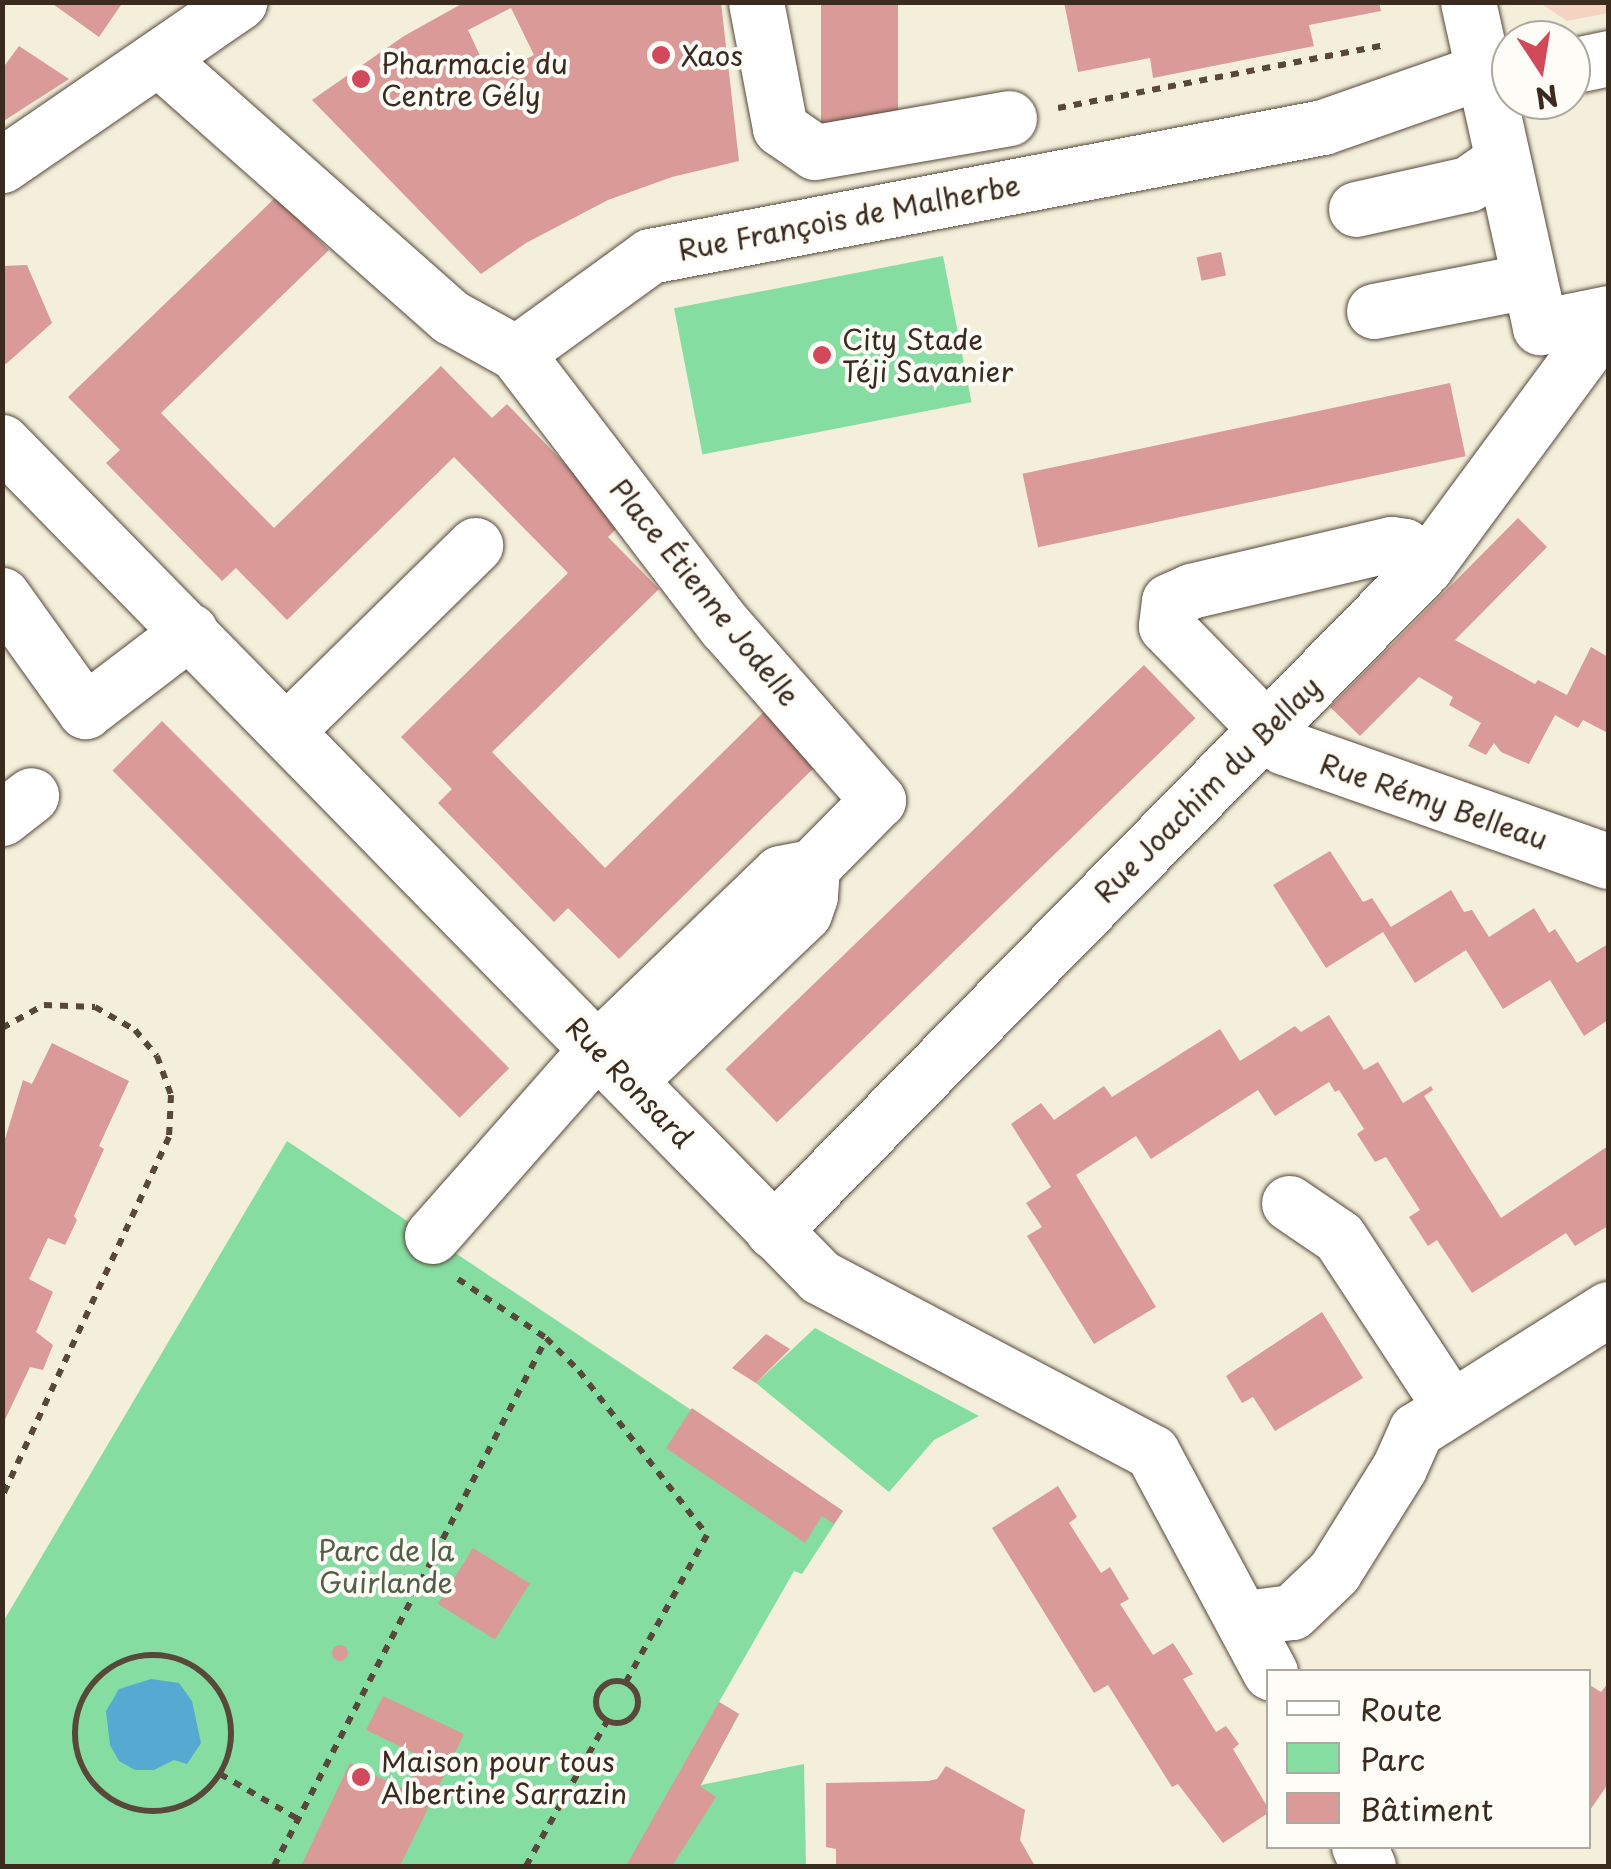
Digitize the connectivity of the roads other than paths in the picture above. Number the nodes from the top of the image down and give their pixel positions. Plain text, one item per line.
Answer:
1 (239, 2) edge
2 (756, 2) edge
3 (1484, 44) edge
4 (159, 59) junction
5 (1009, 118) road end
6 (1502, 160) junction
7 (2, 165) edge
8 (1356, 209) dead end
9 (1528, 281) junction
10 (1374, 311) dead end
11 (1608, 316) edge
12 (516, 353) junction
13 (2, 442) edge
14 (476, 545) dead end
15 (1425, 567) junction
16 (2, 596) edge
17 (190, 631) junction
18 (287, 730) junction
19 (1266, 730) junction
20 (1608, 860) edge
21 (614, 1064) junction
22 (1289, 1203) dead end
23 (773, 1230) junction
24 (432, 1236) road end
25 (1608, 1308) edge
26 (1450, 1406) junction
27 (1244, 1618) junction
28 (1269, 1669) edge

1 - 4 street
2 - 5 street
3 - 6 street
3 - 12 street, Rue François de Malherbe
4 - 7 street
4 - 12 street
6 - 8 street
6 - 9 street
9 - 10 street
9 - 11 street
11 - 15 street, Rue Joachim du Bellay
12 - 21 street, Place Étienne Jodelle
13 - 17 street, Rue Ronsard
14 - 18 street
15 - 19 street, Rue Joachim du Bellay
15 - 19 street, Rue Rémy Belleau
16 - 17 street
17 - 18 street, Rue Ronsard
18 - 21 street, Rue Ronsard
19 - 20 street, Rue Rémy Belleau
19 - 23 street, Rue Joachim du Bellay
21 - 23 street, Rue Ronsard
21 - 24 street, Place Étienne Jodelle
22 - 26 street
23 - 27 street, Rue Ronsard
25 - 26 street
26 - 27 street
27 - 28 street, Rue Ronsard

